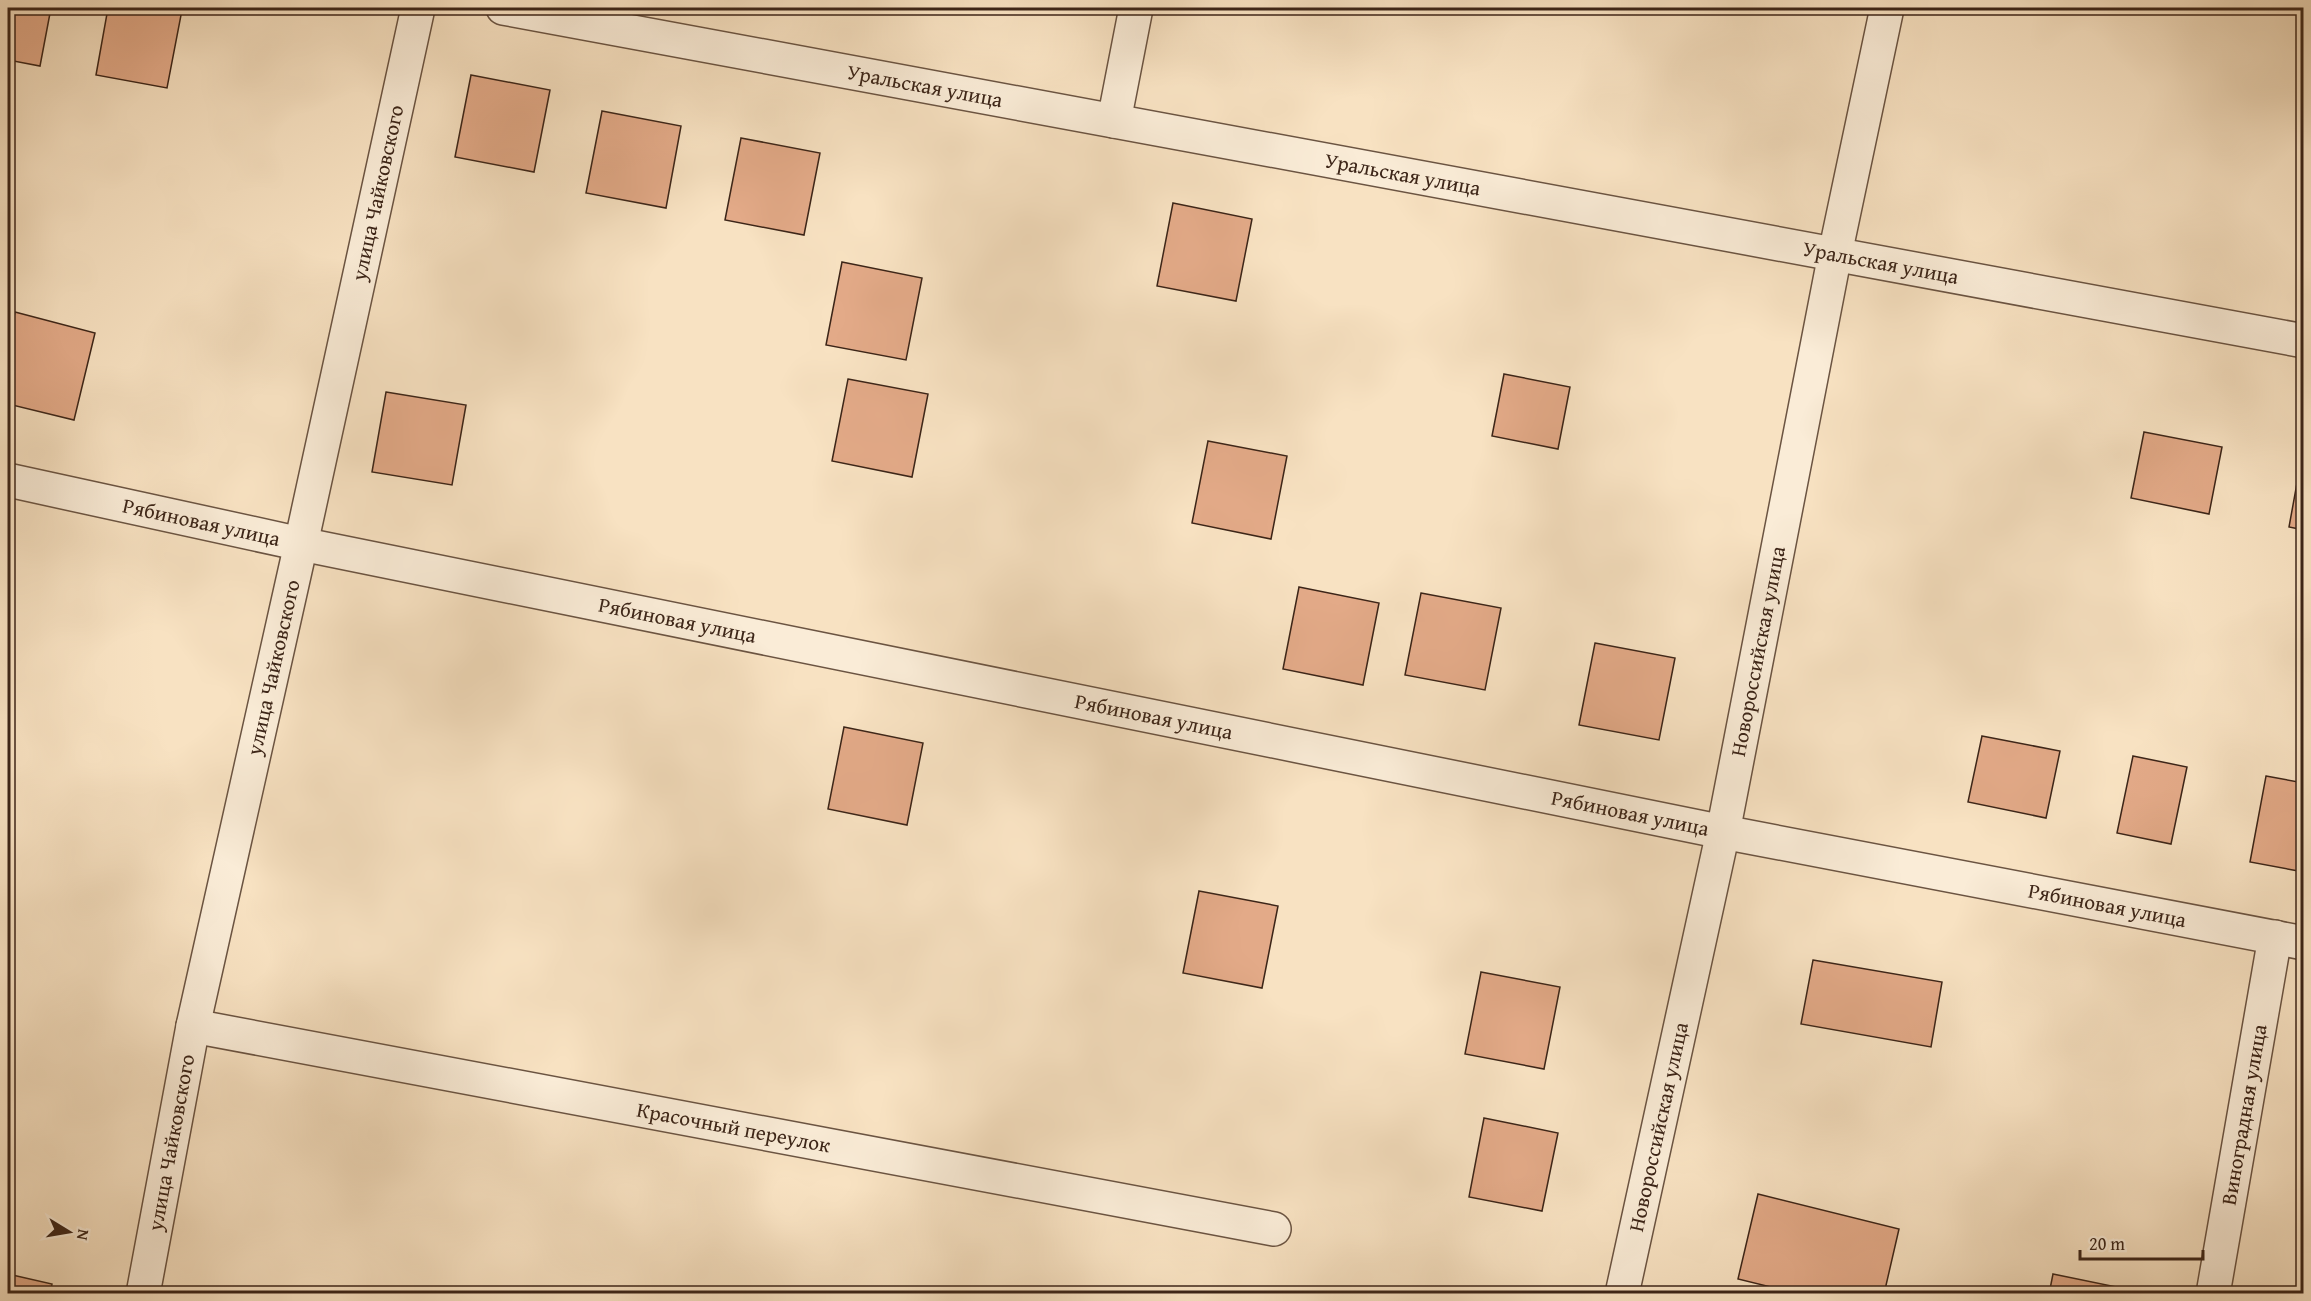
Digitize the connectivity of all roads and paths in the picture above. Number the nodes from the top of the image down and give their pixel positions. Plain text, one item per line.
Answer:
1 (418, 8) edge
2 (502, 8) edge
3 (1136, 8) edge
4 (1887, 8) edge
5 (1114, 121) junction
6 (1835, 254) junction
7 (2304, 341) edge
8 (8, 480) edge
9 (301, 544) junction
10 (1723, 832) junction
11 (2289, 940) edge
12 (193, 1026) junction
13 (1274, 1229) dead end
14 (143, 1293) edge
15 (1622, 1293) edge
16 (2213, 1293) edge

1 - 9 street, улица Чайковского
2 - 5 street, Уральская улица
3 - 5 street
4 - 6 street, Новороссийская улица
5 - 6 street, Уральская улица
6 - 7 street, Уральская улица
6 - 10 street, Новороссийская улица
8 - 9 street, Рябиновая улица
9 - 10 street, Рябиновая улица
9 - 12 street, улица Чайковского
10 - 11 street, Рябиновая улица
10 - 15 street, Новороссийская улица
11 - 16 street, Виноградная улица
12 - 13 street, Красочный переулок
12 - 14 street, улица Чайковского

